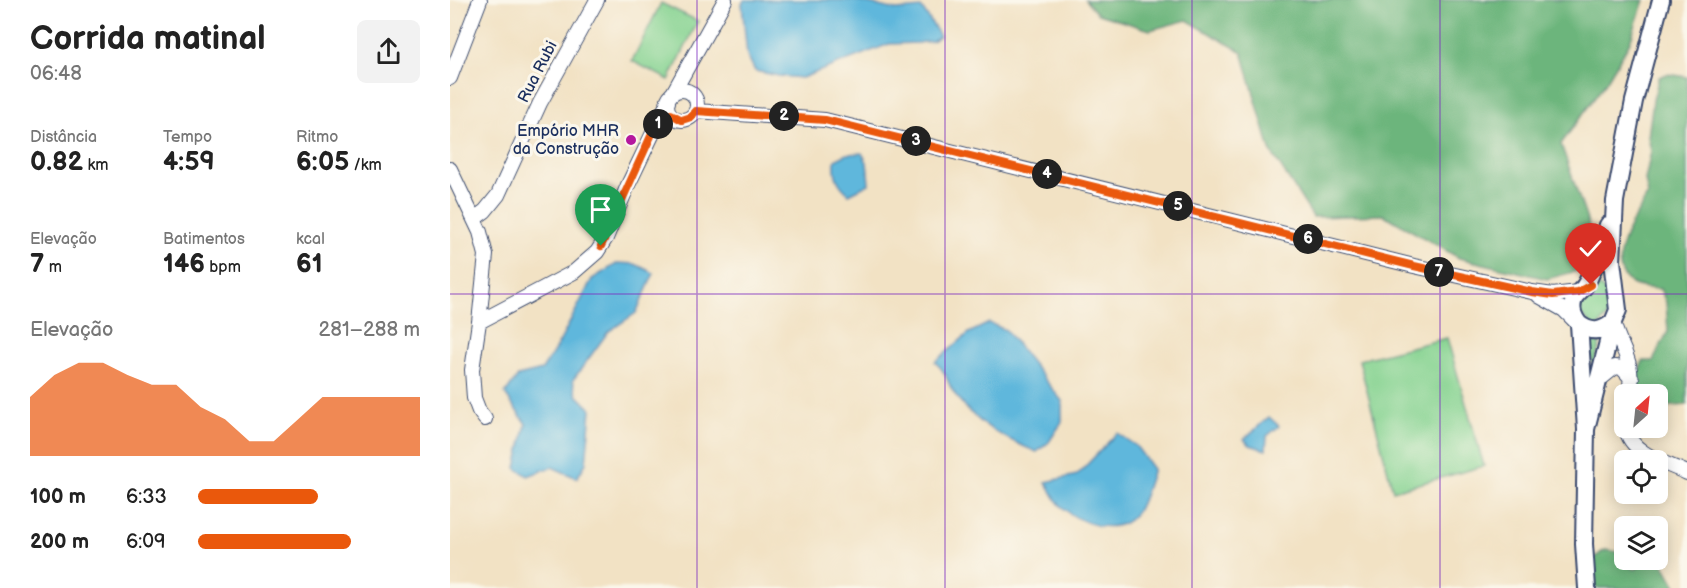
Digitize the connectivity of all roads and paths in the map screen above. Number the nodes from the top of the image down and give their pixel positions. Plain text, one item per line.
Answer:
1 (480, 0) edge
2 (597, 0) edge
3 (725, 0) edge
4 (1661, 0) edge
5 (685, 71) junction
6 (450, 78) edge
7 (693, 94) junction
8 (670, 103) junction
9 (696, 111) junction
10 (450, 169) edge
11 (1615, 201) junction
12 (474, 219) junction
13 (1581, 289) junction
14 (1532, 292) junction
15 (1616, 297) junction
16 (479, 322) junction
17 (1613, 322) junction
18 (1579, 324) junction
19 (1632, 379) junction
20 (1599, 380) junction
21 (1631, 384) edge
22 (485, 419) dead end
23 (1586, 429) junction
24 (1630, 438) edge
25 (1687, 473) edge
26 (1587, 588) edge

1 - 6 street
2 - 12 street, Rua Rubi
3 - 5 street
4 - 11 main road
5 - 7 street
5 - 8 street
7 - 8 street
7 - 9 street
8 - 9 street
8 - 16 street
9 - 14 street
10 - 12 street
11 - 13 main road
11 - 15 main road
12 - 16 street
13 - 14 street
13 - 15 main road
13 - 18 main road
14 - 18 street
15 - 17 main road
16 - 22 street
17 - 18 main road
17 - 19 street
17 - 20 main road
18 - 23 main road
19 - 20 street
19 - 21 street
20 - 23 main road
23 - 26 main road
24 - 25 street

